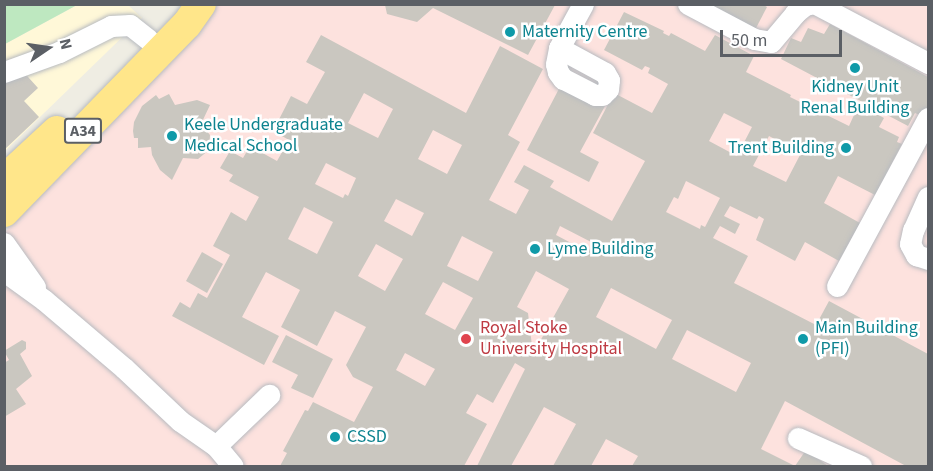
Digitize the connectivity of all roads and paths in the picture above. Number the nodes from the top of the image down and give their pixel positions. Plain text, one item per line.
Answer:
1 (176, 4) edge
2 (201, 4) edge
3 (583, 4) edge
4 (688, 4) edge
5 (810, 4) edge
6 (816, 4) edge
7 (148, 39) junction
8 (560, 48) dead end
9 (928, 63) edge
10 (4, 72) edge
11 (928, 118) edge
12 (4, 180) edge
13 (928, 197) edge
14 (4, 212) edge
15 (4, 243) edge
16 (928, 259) edge
17 (4, 271) edge
18 (837, 286) dead end
19 (44, 300) junction
20 (269, 396) dead end
21 (798, 438) dead end
22 (216, 446) junction
23 (232, 466) edge
24 (861, 466) edge

1 - 7 highway, A34
2 - 14 highway, A34
3 - 8 street
4 - 5 street
6 - 9 street
7 - 10 street
7 - 12 highway, A34
11 - 18 street
13 - 16 street
15 - 19 street
17 - 19 street
19 - 22 street
20 - 22 street
21 - 24 street
22 - 23 street

